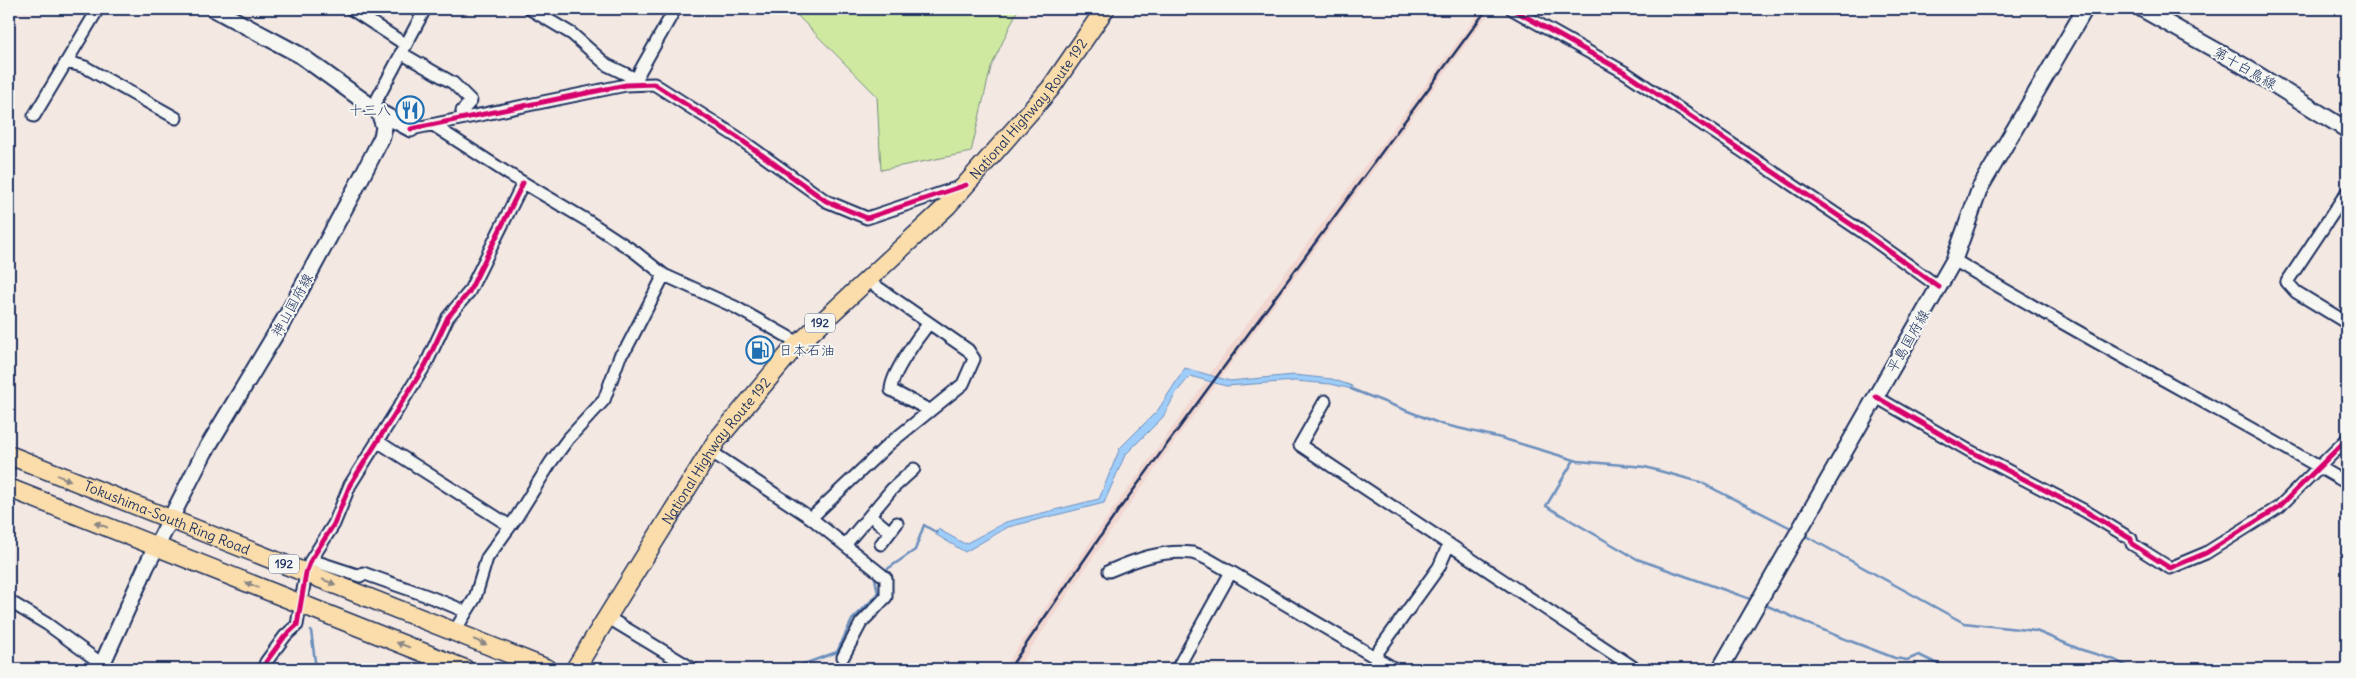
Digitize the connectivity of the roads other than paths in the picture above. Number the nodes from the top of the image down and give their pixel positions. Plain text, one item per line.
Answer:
1 (98, 9) edge
2 (214, 9) edge
3 (351, 9) edge
4 (425, 9) edge
5 (530, 9) edge
6 (676, 9) edge
7 (1105, 9) edge
8 (1512, 9) edge
9 (2085, 9) edge
10 (2142, 9) edge
11 (403, 49) junction
12 (68, 62) junction
13 (636, 83) junction
14 (376, 109) junction
15 (34, 116) dead end
16 (176, 118) dead end
17 (463, 118) junction
18 (433, 125) junction
19 (411, 129) junction
20 (2347, 130) edge
21 (382, 137) junction
22 (523, 183) junction
23 (966, 185) junction
24 (2347, 192) edge
25 (1954, 260) junction
26 (664, 275) junction
27 (867, 280) junction
28 (1939, 287) junction
29 (929, 323) junction
30 (2347, 323) edge
31 (798, 344) junction
32 (1876, 397) junction
33 (1324, 401) dead end
34 (929, 410) junction
35 (2347, 439) edge
36 (376, 441) junction
37 (710, 451) junction
38 (9, 455) edge
39 (2319, 466) junction
40 (914, 469) dead end
41 (2347, 483) edge
42 (9, 488) edge
43 (870, 515) junction
44 (811, 518) junction
45 (170, 520) junction
46 (510, 526) junction
47 (881, 544) dead end
48 (1449, 544) junction
49 (845, 545) junction
50 (156, 546) junction
51 (309, 566) junction
52 (1109, 571) dead end
53 (1231, 572) junction
54 (9, 601) edge
55 (302, 605) junction
56 (466, 612) junction
57 (607, 617) junction
58 (454, 632) junction
59 (843, 657) dead end
60 (1374, 657) junction
61 (104, 668) edge
62 (263, 669) edge
63 (465, 669) edge
64 (548, 669) edge
65 (575, 669) edge
66 (693, 669) edge
67 (1177, 669) edge
68 (1395, 669) edge
69 (1636, 669) edge
70 (1720, 669) edge

1 - 12 street
2 - 14 main road
3 - 11 street
4 - 11 street
5 - 13 street
6 - 13 street
7 - 23 highway, National Highway Route 192 / 192
8 - 28 street
9 - 25 main road, 平島国府線
10 - 20 main road, 第十白鳥線
11 - 14 street
11 - 17 street
12 - 15 street
12 - 16 street
13 - 17 street
13 - 23 street
14 - 19 main road
14 - 21 main road
17 - 18 street
18 - 19 street
18 - 22 street
19 - 21 main road
21 - 45 main road, 神山国府線
22 - 26 street
22 - 36 street
23 - 27 highway, National Highway Route 192 / 192
24 - 30 street
25 - 28 main road, 平島国府線
25 - 39 street
26 - 31 street
26 - 46 street
27 - 29 street
27 - 31 highway, National Highway Route 192 / 192
28 - 32 main road, 平島国府線
29 - 34 street
29 - 34 street
31 - 37 highway, National Highway Route 192 / 192
32 - 39 street
32 - 70 main road, 平島国府線
33 - 48 street
34 - 44 street
35 - 39 street
36 - 46 street
36 - 51 street
37 - 44 street
37 - 57 highway, National Highway Route 192 / 192
38 -> 45 highway, Tokushima-South Ring Road / 192
39 - 41 street
40 - 43 street
50 -> 42 highway, 192
43 - 47 street
43 - 49 street
44 - 49 street
45 - 50 main road, 神山国府線
45 - 51 highway, Tokushima-South Ring Road / 192
46 - 56 street
48 - 60 street
48 - 69 street
49 - 59 street
55 -> 50 highway, 192
50 - 61 main road, 神山国府線
51 - 55 street
51 - 56 street
51 -> 58 highway, Tokushima-South Ring Road / 192
52 - 53 street
53 - 60 street
53 - 67 street
54 - 61 street
55 - 62 street
63 -> 55 highway, 192
56 - 58 street
57 - 65 highway, National Highway Route 192 / 192
57 - 66 street
58 -> 64 highway, Tokushima-South Ring Road / 192
60 - 68 street

